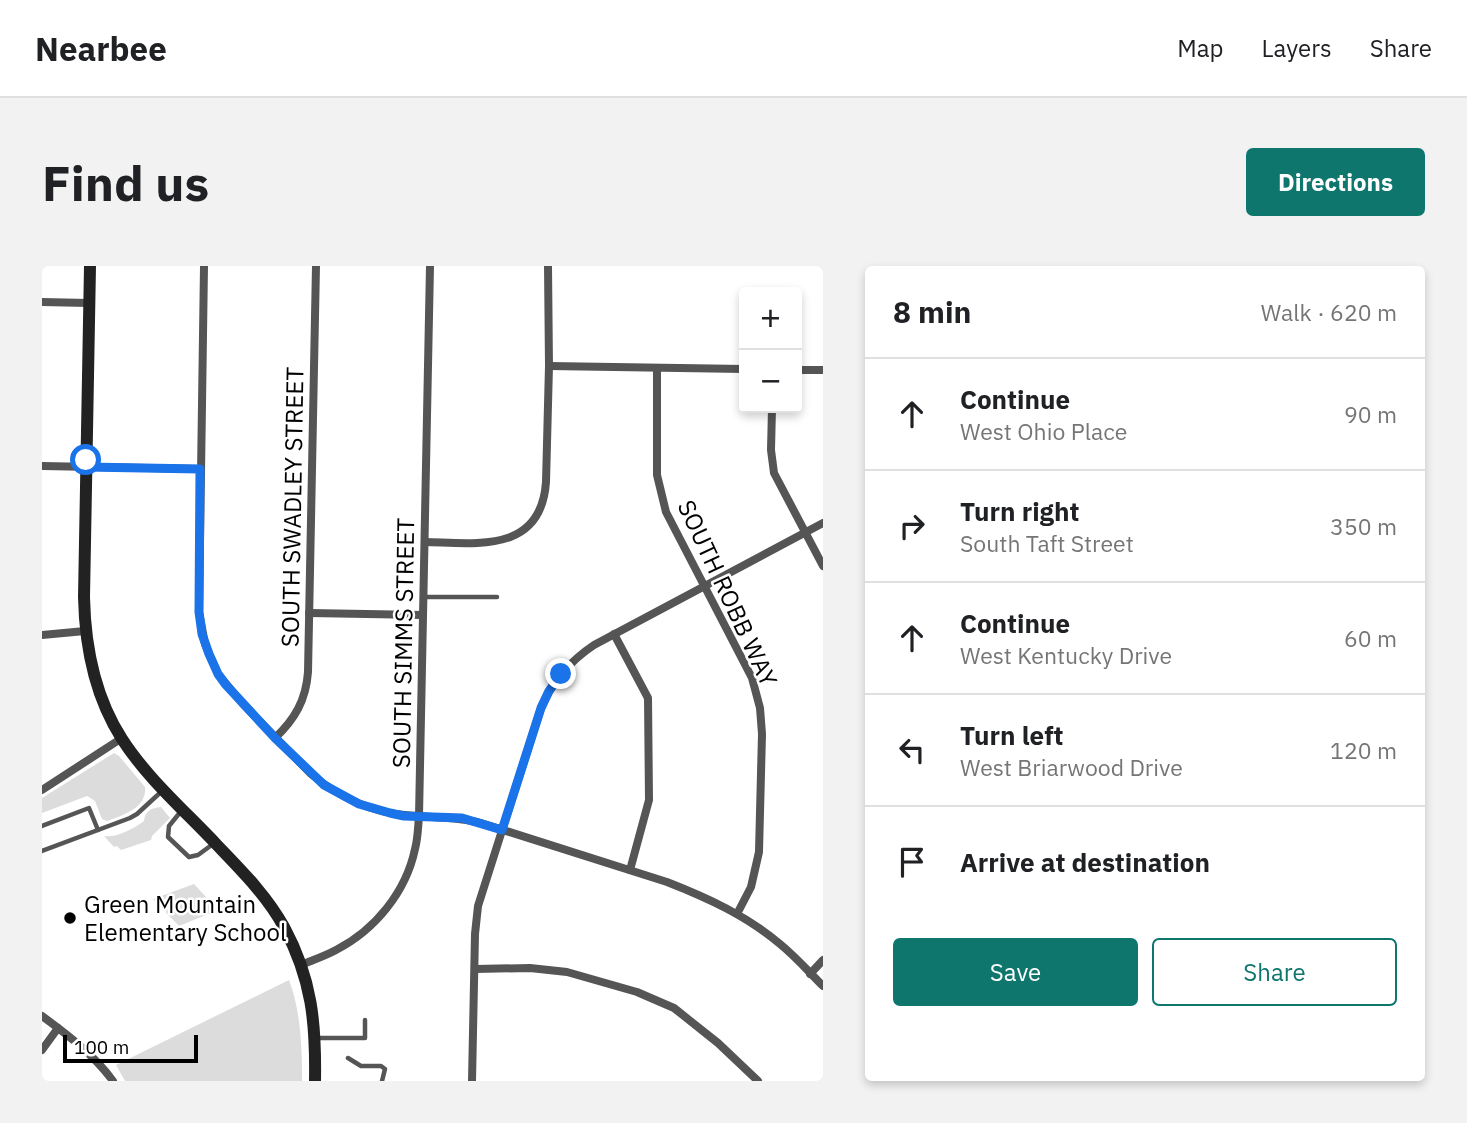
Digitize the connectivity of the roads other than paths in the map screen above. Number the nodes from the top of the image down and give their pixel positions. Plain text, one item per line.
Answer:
1 (90, 266) edge
2 (204, 266) edge
3 (316, 266) edge
4 (430, 266) edge
5 (548, 266) edge
6 (42, 302) edge
7 (89, 303) junction
8 (549, 366) junction
9 (657, 369) junction
10 (739, 369) edge
11 (802, 370) edge
12 (823, 370) edge
13 (772, 413) edge
14 (42, 466) edge
15 (86, 467) junction
16 (200, 469) junction
17 (823, 523) edge
18 (805, 533) junction
19 (425, 542) junction
20 (823, 566) edge
21 (704, 587) junction
22 (424, 597) junction
23 (497, 597) dead end
24 (309, 613) junction
25 (423, 615) junction
26 (85, 631) junction
27 (42, 635) edge
28 (614, 635) junction
29 (121, 738) junction
30 (275, 738) junction
31 (164, 789) junction
32 (42, 790) edge
33 (183, 809) junction
34 (419, 816) junction
35 (42, 826) edge
36 (98, 830) junction
37 (502, 830) junction
38 (214, 842) junction
39 (42, 851) edge
40 (630, 870) junction
41 (737, 914) junction
42 (823, 960) edge
43 (301, 965) junction
44 (475, 968) junction
45 (810, 974) junction
46 (823, 986) edge
47 (42, 1016) edge
48 (365, 1020) dead end
49 (58, 1028) junction
50 (315, 1038) junction
51 (42, 1050) edge
52 (348, 1058) dead end
53 (113, 1081) edge
54 (315, 1081) edge
55 (383, 1081) edge
56 (472, 1081) edge
57 (758, 1081) edge

1 - 7 main road
2 - 16 street
3 - 24 street, SOUTH SWADLEY STREET
4 - 19 street, SOUTH SIMMS STREET
5 - 8 street
6 - 7 street
7 - 15 main road
8 - 9 street
8 - 19 street
9 - 10 street
9 - 21 street, SOUTH ROBB WAY
11 - 12 street
13 - 18 street
14 - 15 street
15 - 16 street
15 - 26 main road
16 - 30 street
17 - 18 street
18 - 20 street
18 - 21 street
19 - 22 street, SOUTH SIMMS STREET
21 - 28 street
21 - 41 street, SOUTH ROBB WAY
22 - 23 lane
22 - 25 street, SOUTH SIMMS STREET
24 - 25 street
24 - 30 street, SOUTH SWADLEY STREET
25 - 34 street, SOUTH SIMMS STREET
26 - 27 street
26 - 29 main road
28 - 37 street
28 - 40 street
29 - 31 main road
29 - 32 street
30 - 34 street
31 - 33 main road
31 - 36 lane
33 - 38 main road
33 - 38 lane
34 - 37 street
34 - 43 street, SOUTH SIMMS STREET
35 - 36 lane
36 - 39 lane
37 - 40 street
37 - 44 street
38 - 43 main road
40 - 41 street
41 - 45 street
42 - 45 street
43 - 50 main road
44 - 56 street
44 - 57 street
45 - 46 street
47 - 49 street
48 - 50 lane
49 - 51 street
49 - 53 street
50 - 54 main road
52 - 55 lane

